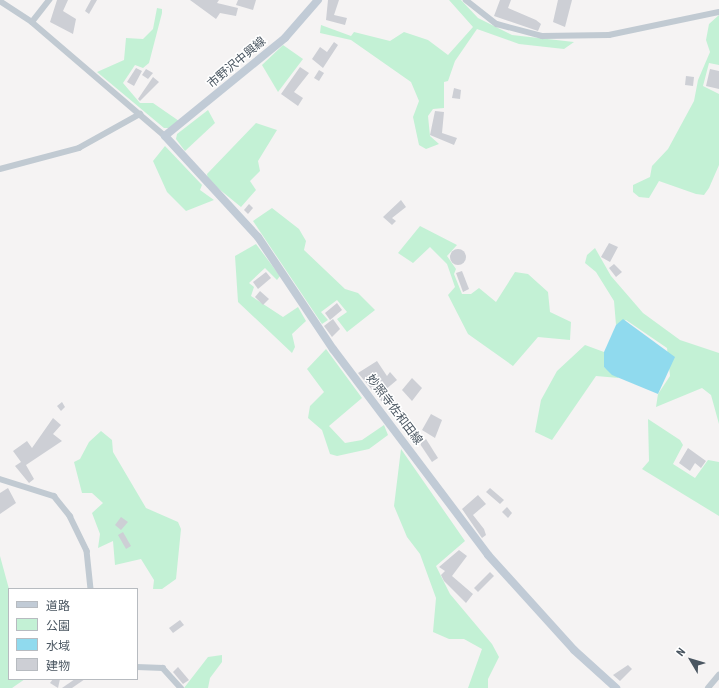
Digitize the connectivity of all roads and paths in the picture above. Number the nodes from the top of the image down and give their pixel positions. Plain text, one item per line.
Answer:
1 (49, 0) edge
2 (318, 0) edge
3 (466, 0) edge
4 (0, 1) edge
5 (719, 12) edge
6 (32, 22) junction
7 (140, 114) junction
8 (165, 136) junction
9 (0, 169) edge
10 (0, 479) edge
11 (91, 588) edge
12 (138, 667) edge
13 (719, 675) edge
14 (181, 688) edge
15 (616, 688) edge
16 (708, 688) edge

1 - 6 street
2 - 8 main road, 市野沢中興線
3 - 5 street
4 - 6 street
6 - 7 street
7 - 8 street
7 - 9 street
8 - 15 main road, 妙照寺佐和田線
10 - 11 street
12 - 14 street
13 - 16 street

